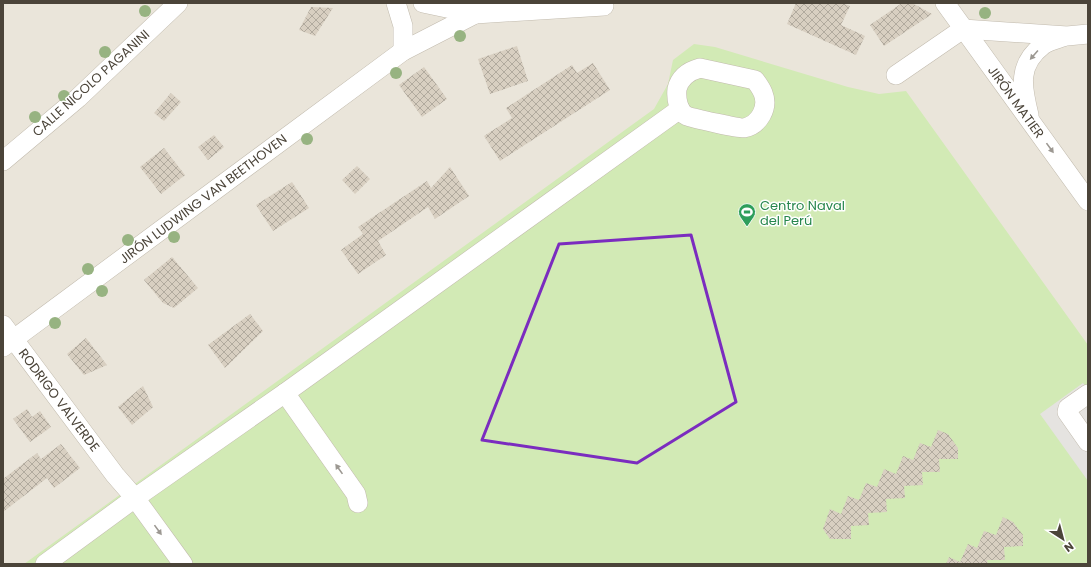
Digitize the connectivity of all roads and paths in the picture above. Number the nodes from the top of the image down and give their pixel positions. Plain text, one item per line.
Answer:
1 (178, 3) edge
2 (396, 3) edge
3 (423, 3) edge
4 (945, 3) edge
5 (604, 6) dead end
6 (475, 8) edge
7 (963, 29) junction
8 (1088, 34) edge
9 (1067, 36) junction
10 (403, 51) junction
11 (896, 75) dead end
12 (680, 109) junction
13 (1032, 124) junction
14 (3, 161) edge
15 (1088, 201) edge
16 (7, 337) edge
17 (284, 393) junction
18 (1088, 394) edge
19 (1088, 442) edge
20 (135, 498) junction
21 (358, 502) dead end
22 (177, 562) edge
23 (45, 564) edge

1 - 14 street, CALLE NICOLO PAGANINI
2 - 10 street
3 - 6 street
4 - 7 street, JIRÓN MATIER
5 - 6 street
6 - 10 street, JIRÓN LUDWING VAN BEETHOVEN
7 - 9 street
7 - 11 street
7 - 13 street, JIRÓN MATIER
8 - 9 street
9 -> 13 street
10 - 16 street, JIRÓN LUDWING VAN BEETHOVEN
12 - 12 street
12 - 17 street
13 -> 15 street, JIRÓN MATIER
16 - 20 street, RODRIGO VALVERDE
17 - 20 street
21 -> 17 street
18 - 19 street
20 -> 22 street, RODRIGO VALVERDE
20 - 23 street

